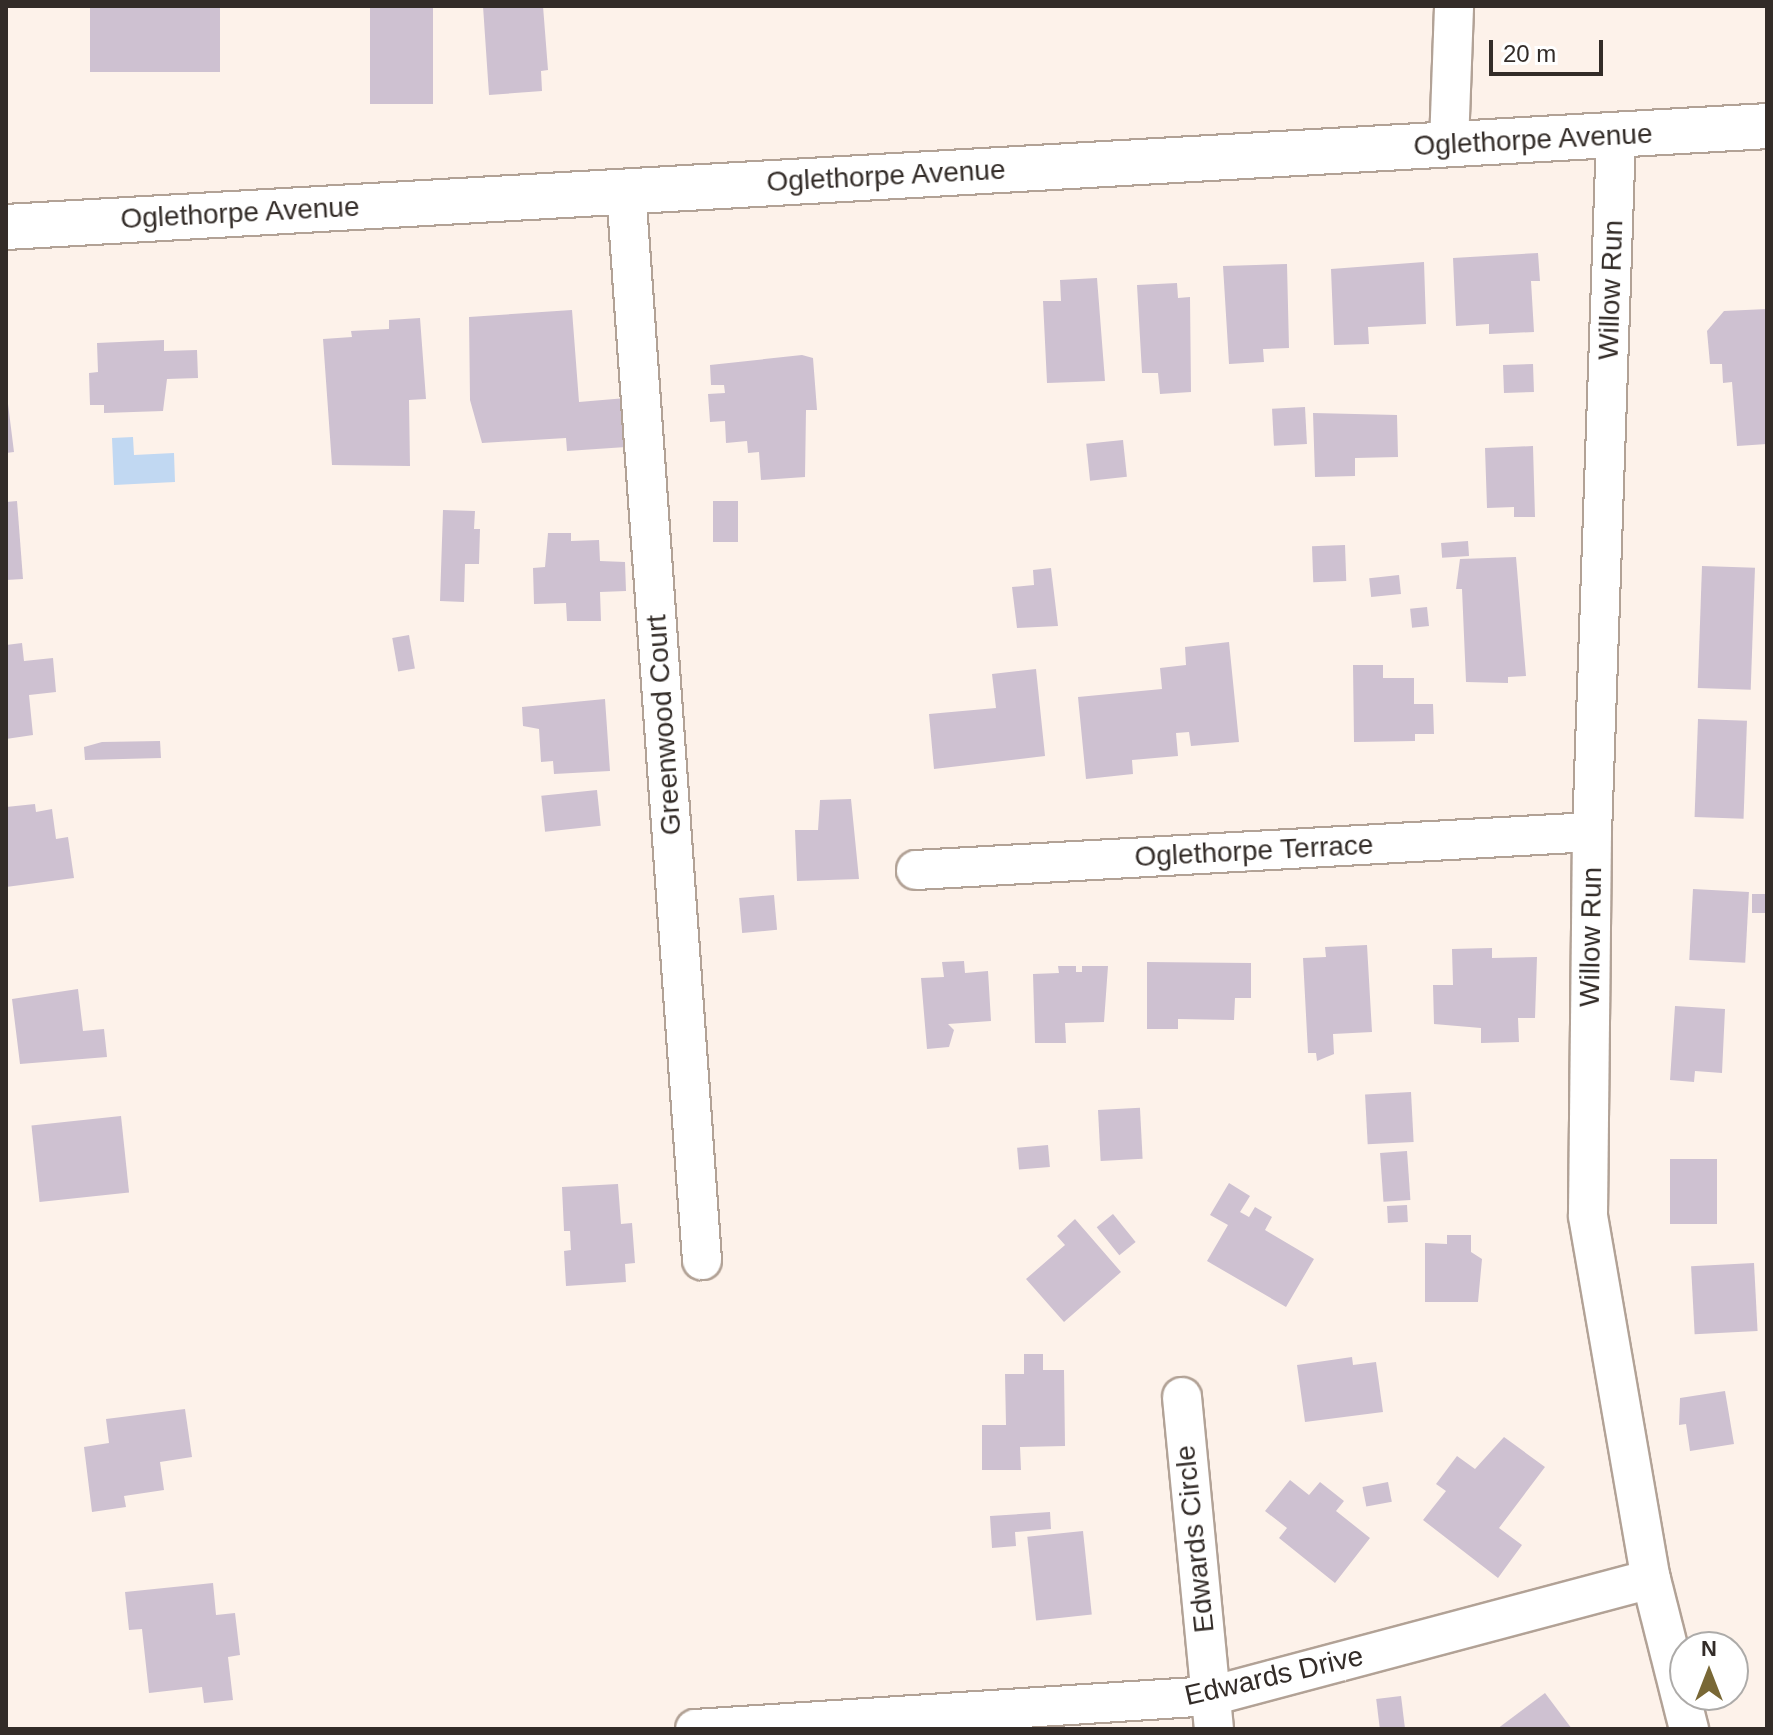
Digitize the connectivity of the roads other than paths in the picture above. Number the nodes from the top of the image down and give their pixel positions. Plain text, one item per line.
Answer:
1 (1454, 6) edge
2 (1767, 126) edge
3 (1616, 136) junction
4 (1449, 144) junction
5 (626, 190) junction
6 (6, 227) edge
7 (1592, 832) junction
8 (916, 870) dead end
9 (702, 1260) dead end
10 (1182, 1397) dead end
11 (1651, 1579) junction
12 (1212, 1713) edge
13 (695, 1729) edge
14 (1689, 1729) edge

1 - 4 street
2 - 3 main road, Oglethorpe Avenue
3 - 4 main road, Oglethorpe Avenue
3 - 7 street, Willow Run
4 - 5 main road, Oglethorpe Avenue
5 - 6 main road, Oglethorpe Avenue
5 - 9 street, Greenwood Court
7 - 8 street, Oglethorpe Terrace
7 - 11 street, Willow Run
10 - 12 street, Edwards Circle
11 - 12 street, Edwards Drive
11 - 14 street, Willow Run
12 - 13 street, Edwards Drive

